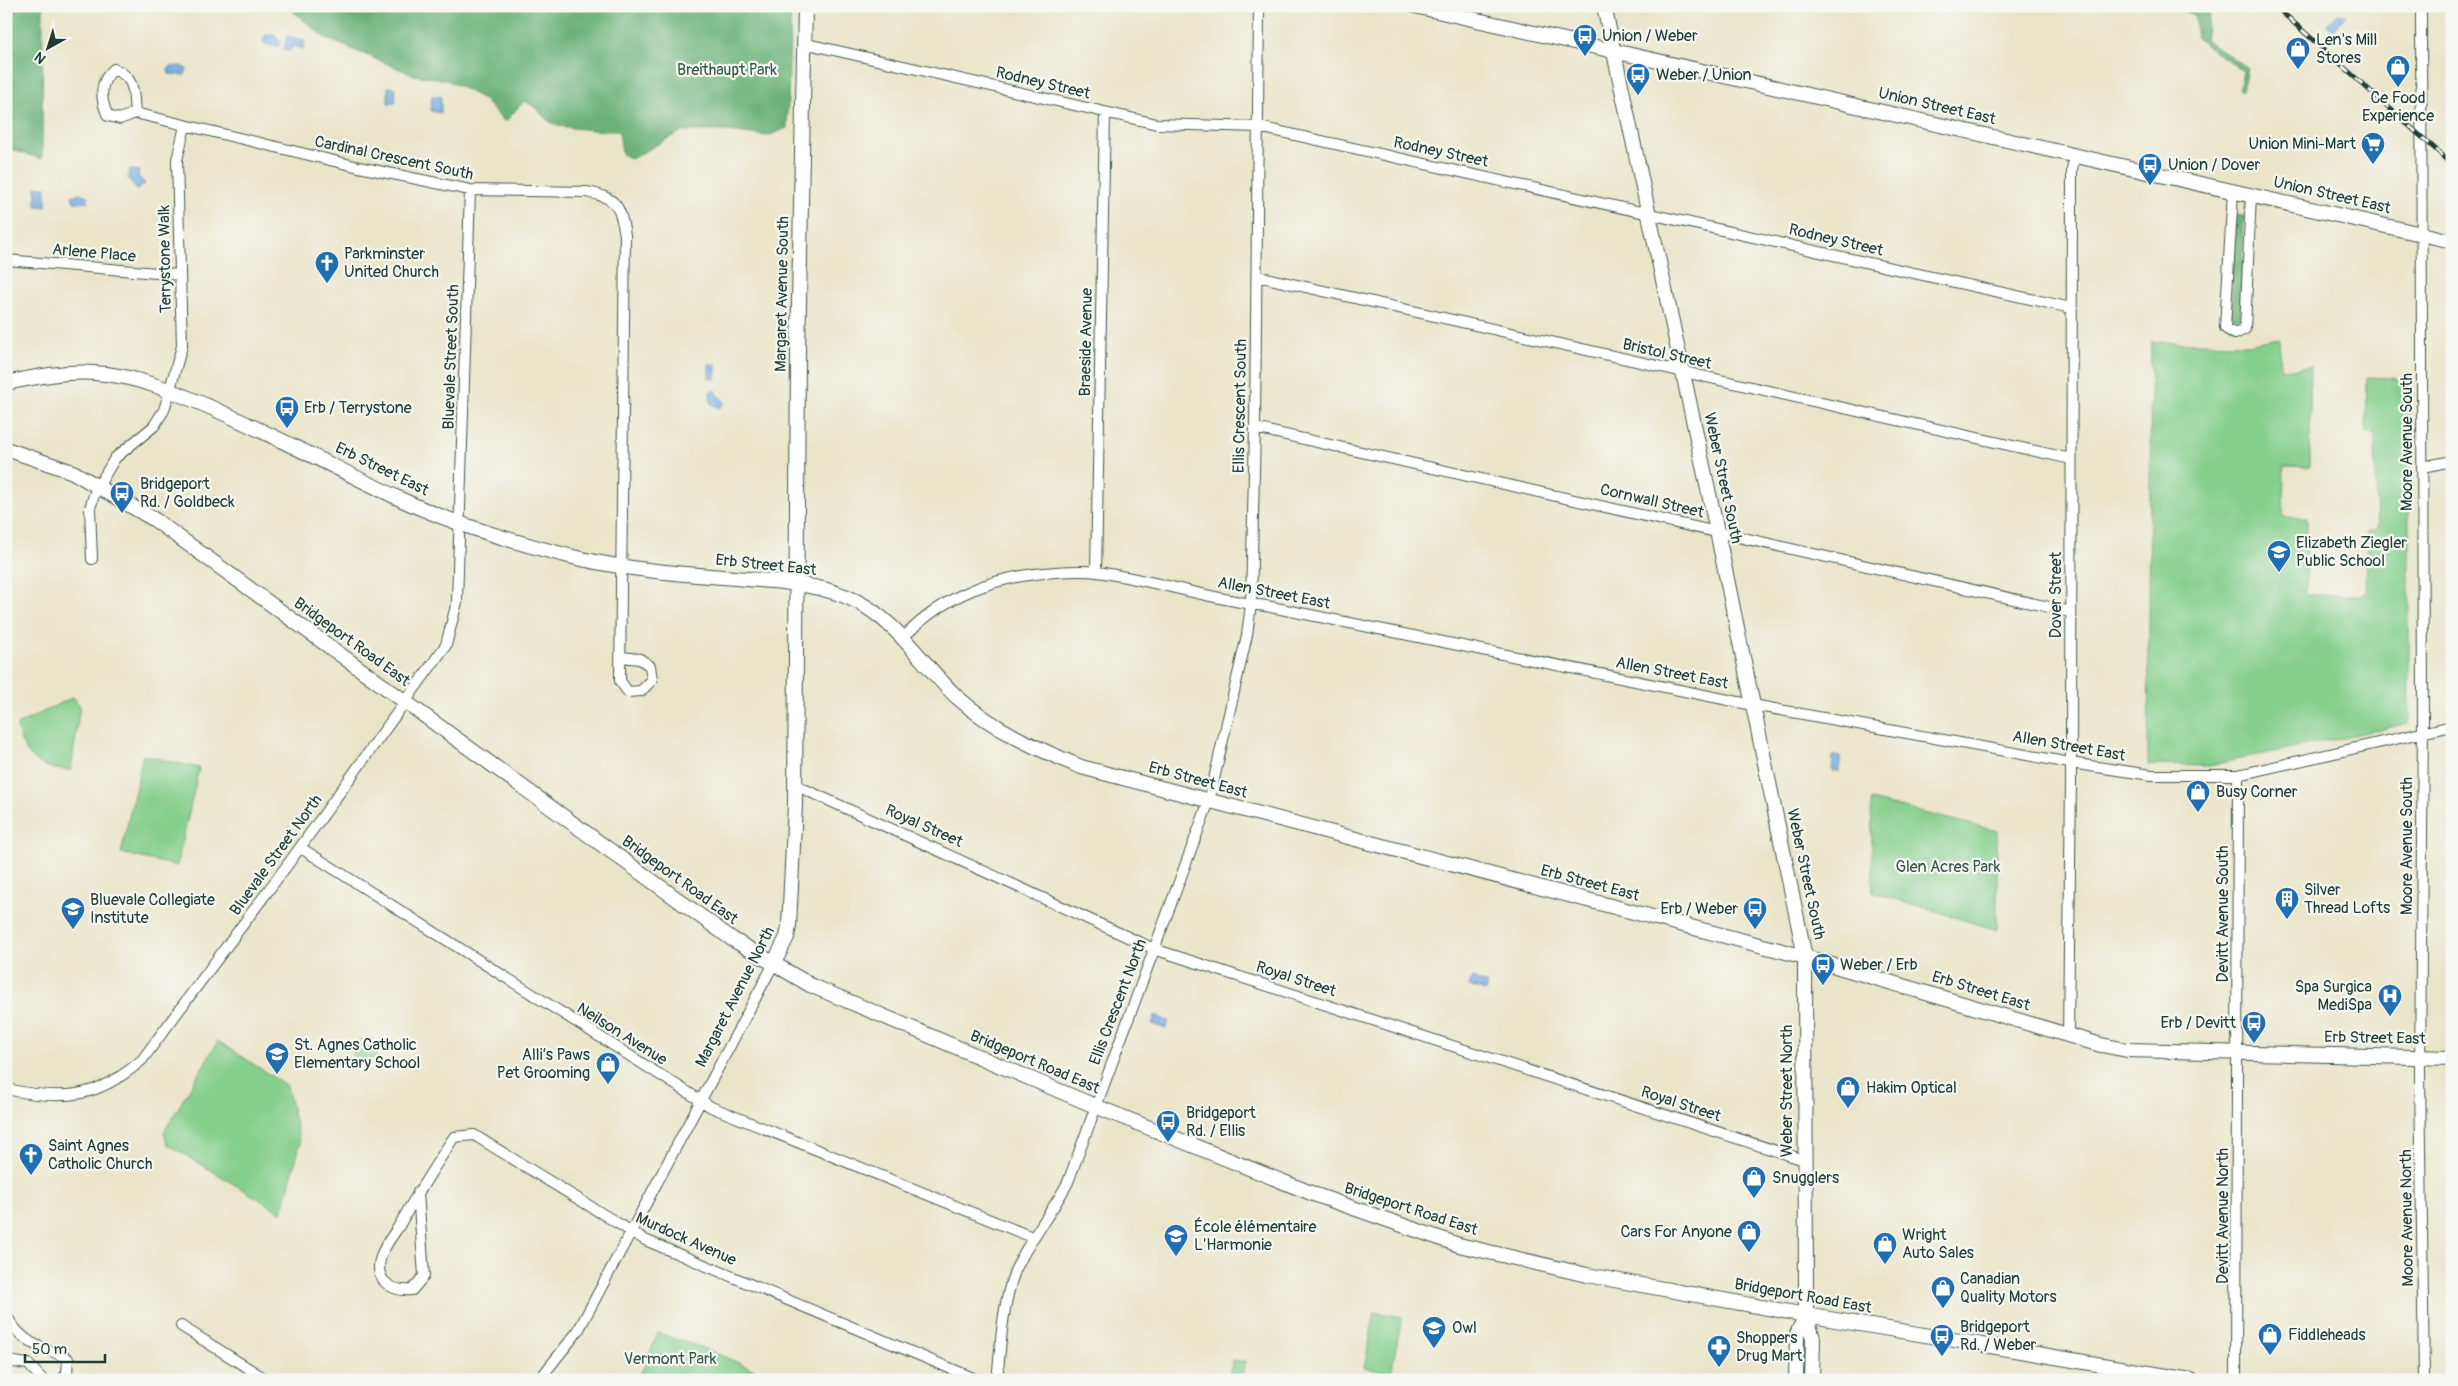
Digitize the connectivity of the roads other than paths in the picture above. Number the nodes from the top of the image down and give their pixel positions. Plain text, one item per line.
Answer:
1 (805, 6) edge
2 (1259, 6) edge
3 (1415, 6) edge
4 (1604, 6) edge
5 (2418, 7) edge
6 (803, 43) junction
7 (1612, 50) junction
8 (135, 113) junction
9 (1106, 113) junction
10 (185, 126) junction
11 (1259, 127) junction
12 (2075, 154) junction
13 (470, 190) junction
14 (2233, 191) junction
15 (2251, 194) junction
16 (1648, 214) junction
17 (2422, 233) junction
18 (2452, 241) edge
19 (6, 260) edge
20 (180, 275) junction
21 (1256, 276) junction
22 (2071, 308) junction
23 (1682, 373) junction
24 (6, 383) edge
25 (171, 390) junction
26 (1255, 428) junction
27 (6, 449) edge
28 (2071, 459) junction
29 (2452, 461) edge
30 (2422, 467) junction
31 (98, 485) junction
32 (460, 525) junction
33 (1717, 531) junction
34 (92, 559) dead end
35 (620, 566) junction
36 (1096, 571) junction
37 (798, 583) junction
38 (1251, 604) junction
39 (2071, 612) junction
40 (903, 638) junction
41 (621, 657) dead end
42 (405, 702) junction
43 (1752, 705) junction
44 (2452, 726) edge
45 (2422, 732) junction
46 (2070, 763) junction
47 (2238, 775) junction
48 (795, 785) junction
49 (1209, 801) junction
50 (300, 848) junction
51 (1154, 949) junction
52 (1805, 957) junction
53 (773, 965) junction
54 (2068, 1035) junction
55 (2238, 1053) junction
56 (2421, 1057) junction
57 (2452, 1058) edge
58 (6, 1089) edge
59 (702, 1102) junction
60 (1095, 1106) junction
61 (1804, 1160) junction
62 (418, 1192) junction
63 (631, 1232) junction
64 (1032, 1237) junction
65 (6, 1315) edge
66 (1806, 1315) junction
67 (181, 1326) dead end
68 (6, 1361) edge
69 (43, 1380) edge
70 (62, 1380) edge
71 (267, 1380) edge
72 (539, 1380) edge
73 (978, 1380) edge
74 (997, 1380) edge
75 (1796, 1380) edge
76 (1812, 1380) edge
77 (2191, 1380) edge
78 (2236, 1380) edge
79 (2424, 1380) edge

1 - 6 main road, Margaret Avenue South
2 - 11 street, Ellis Crescent South
3 - 7 main road, Union Street East
4 - 7 main road, Weber Street South
5 - 17 street, Moore Avenue South
6 - 9 street, Rodney Street
6 - 37 main road, Margaret Avenue South
7 - 12 main road, Union Street East
7 - 16 main road, Weber Street South
8 - 8 street, Cardinal Crescent South
8 - 10 street, Cardinal Crescent South
9 - 11 street, Rodney Street
9 - 36 street, Braeside Avenue
10 - 13 street, Cardinal Crescent South
10 - 20 street, Terrystone Walk
11 - 16 street, Rodney Street
11 - 21 street, Ellis Crescent South
12 - 14 main road, Union Street East
12 - 22 street, Dover Street
13 - 32 street, Bluevale Street South
13 - 35 street, Cardinal Crescent South
14 - 15 main road, Union Street East
14 - 15 street
15 - 17 main road, Union Street East
16 - 22 street, Rodney Street
16 - 23 main road, Weber Street South
17 - 18 main road, Union Street East
17 - 30 street, Moore Avenue South
19 - 20 street, Arlene Place
20 - 25 street, Terrystone Walk
21 - 23 street, Bristol Street
21 - 26 street, Ellis Crescent South
22 - 28 street, Dover Street
23 - 28 street, Bristol Street
23 - 33 main road, Weber Street South
24 - 25 main road, Erb Street East
25 - 31 street, Terrystone Walk
25 - 32 main road, Erb Street East
26 - 33 street, Cornwall Street
26 - 38 street, Ellis Crescent South
27 - 31 main road, Bridgeport Road East
28 - 39 street, Dover Street
29 - 30 street
30 - 45 street, Moore Avenue South
31 - 34 street, Terrystone Walk
31 - 42 main road, Bridgeport Road East
32 - 35 main road, Erb Street East
32 - 42 street, Bluevale Street North
33 - 39 street, Cornwall Street
33 - 43 main road, Weber Street South
35 - 37 main road, Erb Street East
35 - 41 street, Cardinal Crescent South
36 - 38 street, Allen Street East
36 - 40 street, Allen Street East
37 - 40 main road, Erb Street East
37 - 48 main road, Margaret Avenue North
38 - 43 street, Allen Street East
38 - 49 street, Ellis Crescent South
39 - 46 street, Dover Street
40 - 49 main road, Erb Street East
42 - 50 street, Bluevale Street North
42 - 53 main road, Bridgeport Road East
43 - 46 street, Allen Street East
43 - 52 main road, Weber Street South
44 - 45 street, Allen Street East
45 - 47 street, Allen Street East
45 - 56 street, Moore Avenue South
46 - 47 street, Allen Street East
46 - 54 street, Dover Street
47 - 55 street, Devitt Avenue South
48 - 51 street, Royal Street
48 - 53 main road, Margaret Avenue North
49 - 51 street, Ellis Crescent North
49 - 52 main road, Erb Street East
50 - 58 street, Bluevale Street North
50 - 59 street, Neilson Avenue
51 - 60 street, Ellis Crescent North
51 - 61 street, Royal Street
52 - 54 main road, Erb Street East
52 - 61 main road, Weber Street North
53 - 59 street, Margaret Avenue North
53 - 60 main road, Bridgeport Road East
54 - 55 main road, Erb Street East
55 - 56 main road, Erb Street East
55 - 78 street, Devitt Avenue North
56 - 57 main road, Erb Street East
56 - 79 street, Moore Avenue North
59 - 63 street, Margaret Avenue North
59 - 64 street, Neilson Avenue
60 - 64 street, Ellis Crescent North
60 - 66 main road, Bridgeport Road East
61 - 66 main road, Weber Street North
62 - 62 street, Murdock Avenue
62 - 63 street, Murdock Avenue
63 - 72 street, Margaret Avenue North
63 - 73 street, Murdock Avenue
64 - 74 street, Ellis Crescent North
65 - 70 street
66 - 75 main road, Weber Street North
66 - 76 main road, Weber Street North
66 - 77 main road, Bridgeport Road East
67 - 71 street
68 - 69 street

